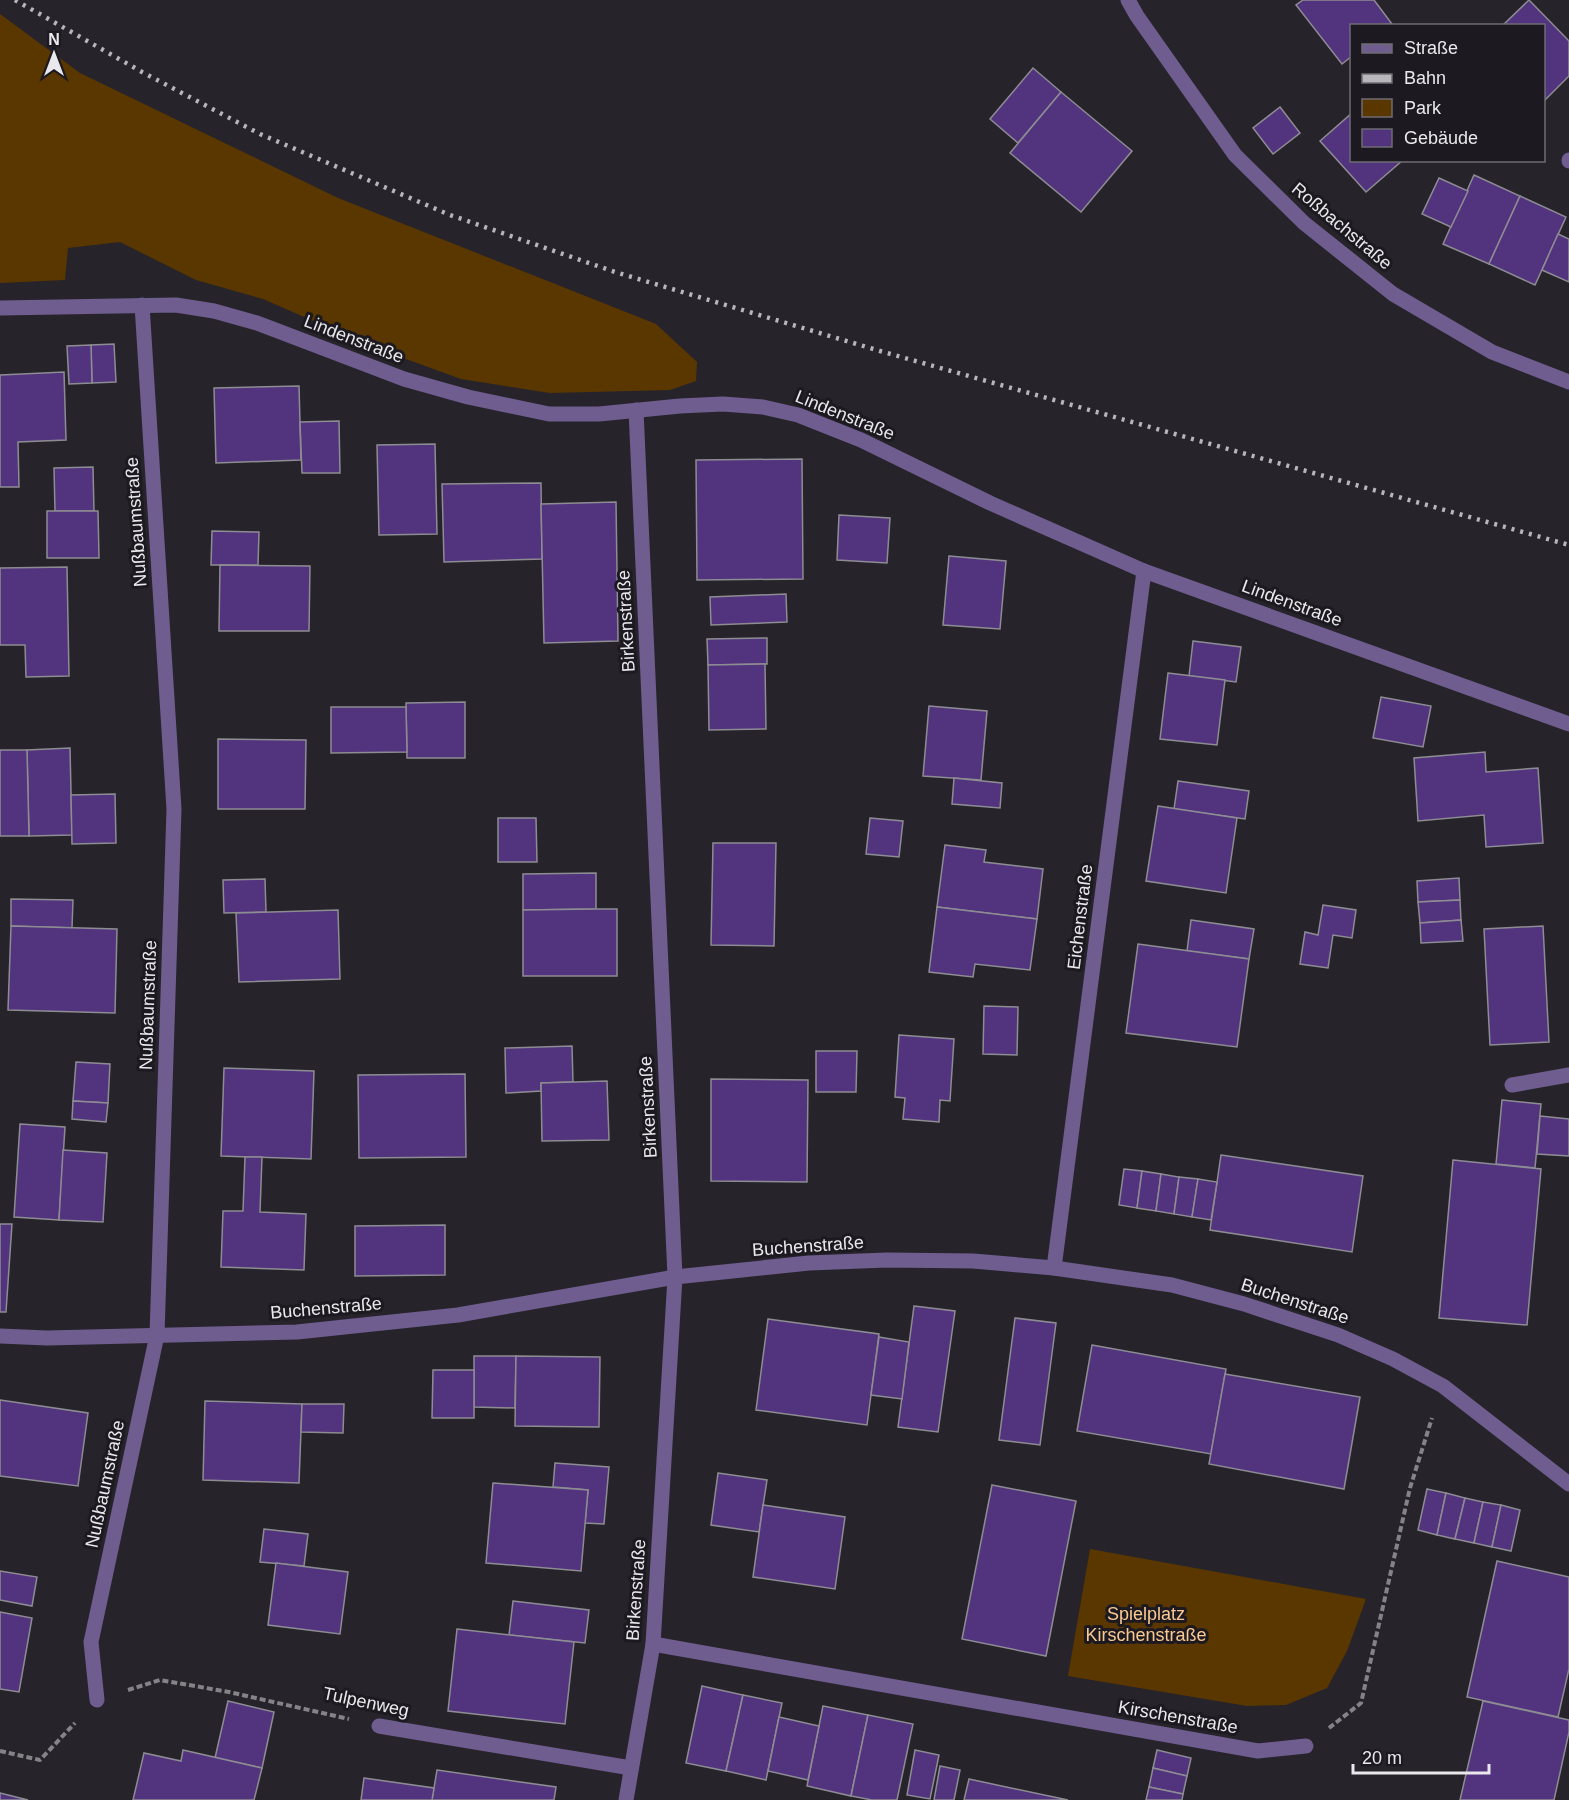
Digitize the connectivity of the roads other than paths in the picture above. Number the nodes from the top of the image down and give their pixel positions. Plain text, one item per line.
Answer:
1 (1128, 0) edge
2 (142, 305) junction
3 (0, 308) edge
4 (1569, 382) edge
5 (636, 410) junction
6 (1144, 571) junction
7 (1569, 724) edge
8 (1569, 1074) edge
9 (1512, 1085) dead end
10 (1054, 1268) junction
11 (675, 1277) junction
12 (157, 1335) junction
13 (0, 1336) edge
14 (1569, 1484) edge
15 (653, 1644) junction
16 (97, 1700) road end
17 (379, 1726) road end
18 (1306, 1746) road end
19 (631, 1768) junction
20 (626, 1800) edge

1 - 4 street, Roßbachstraße
2 - 3 street, Lindenstraße
2 - 5 street, Lindenstraße
2 - 12 street, Nußbaumstraße
5 - 6 street, Lindenstraße
5 - 11 street, Birkenstraße
6 - 7 street, Lindenstraße
6 - 10 street, Eichenstraße
8 - 9 street
10 - 11 street, Buchenstraße
10 - 14 street, Buchenstraße
11 - 12 street, Buchenstraße
11 - 15 street, Birkenstraße
12 - 13 street, Buchenstraße
12 - 16 street, Nußbaumstraße
15 - 18 street, Kirschenstraße
15 - 19 street, Birkenstraße
17 - 19 street, Tulpenweg
19 - 20 street, Birkenstraße

